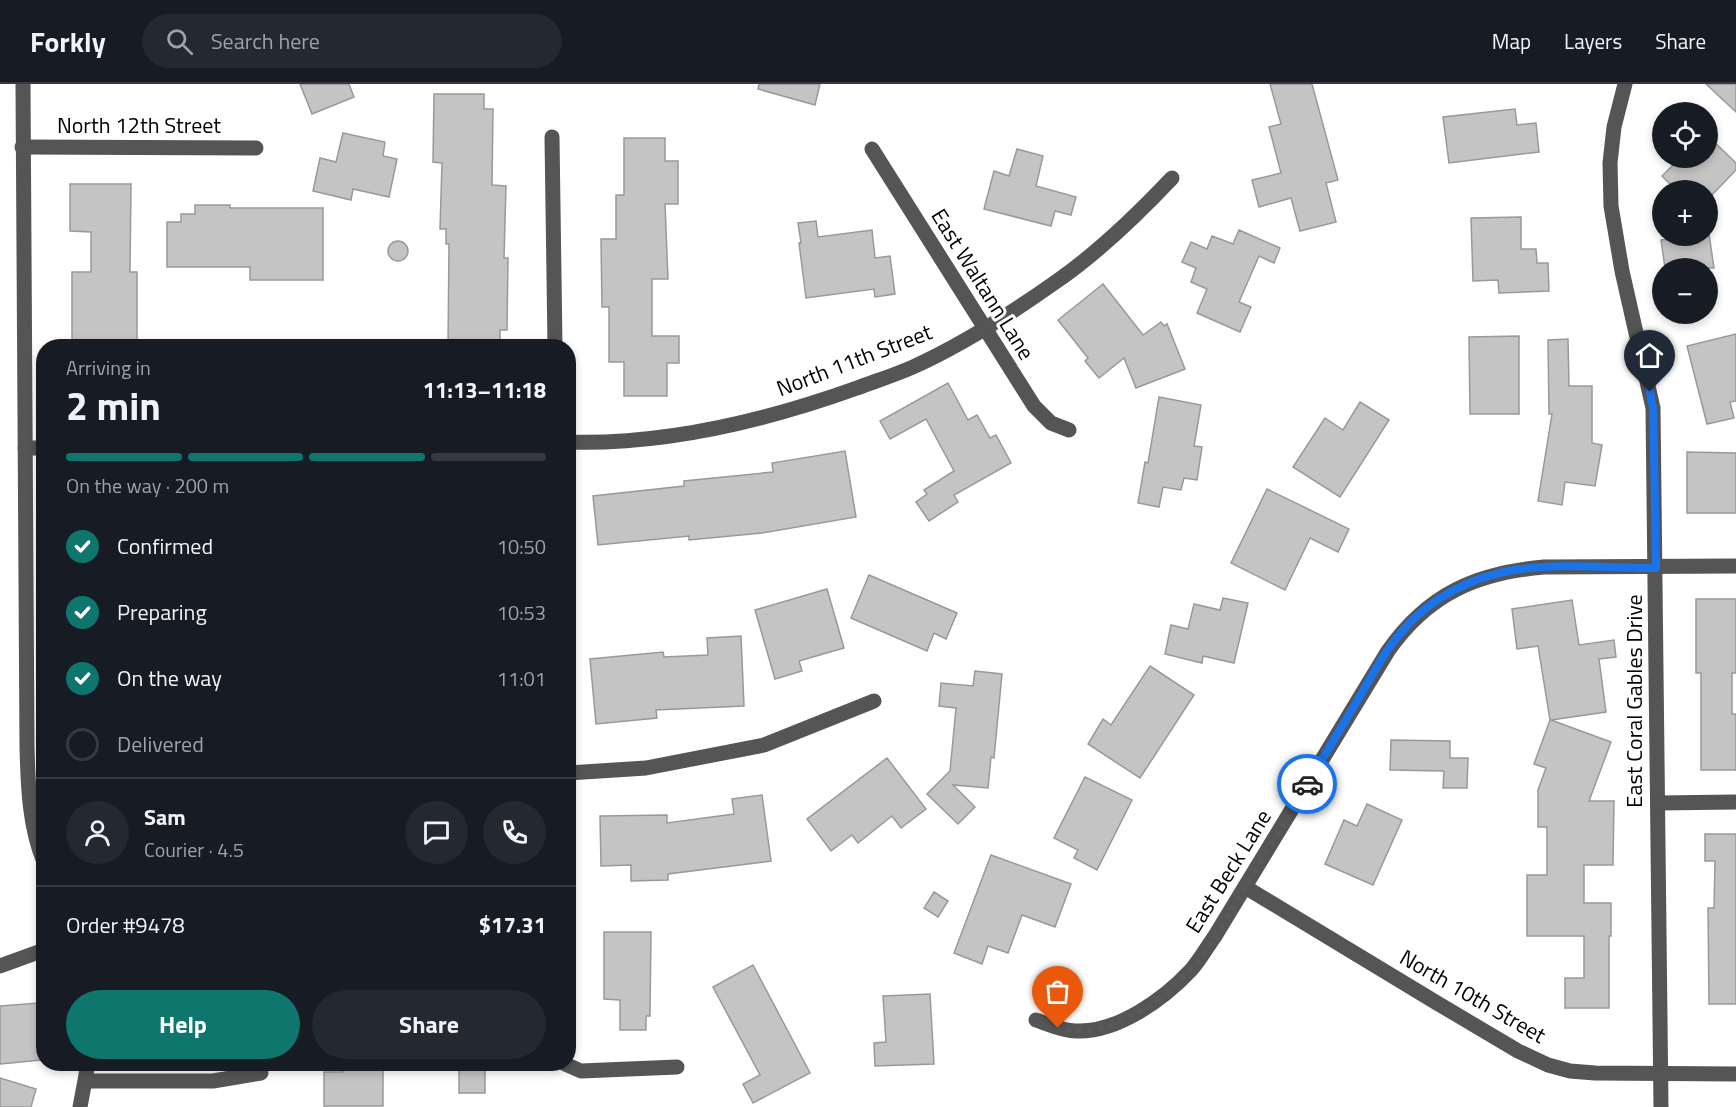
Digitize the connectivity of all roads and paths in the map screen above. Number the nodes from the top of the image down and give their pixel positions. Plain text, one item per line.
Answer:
1 (23, 84) edge
2 (1625, 84) edge
3 (552, 137) dead end
4 (22, 147) junction
5 (256, 148) dead end
6 (872, 149) dead end
7 (1172, 178) dead end
8 (984, 329) junction
9 (555, 339) edge
10 (1069, 430) dead end
11 (576, 442) edge
12 (25, 448) junction
13 (36, 448) edge
14 (1736, 566) edge
15 (1656, 568) junction
16 (874, 701) dead end
17 (27, 747) junction
18 (36, 747) edge
19 (576, 772) edge
20 (1736, 802) edge
21 (1658, 803) junction
22 (36, 836) edge
23 (1245, 887) junction
24 (36, 953) edge
25 (0, 966) edge
26 (1036, 1020) dead end
27 (677, 1067) dead end
28 (576, 1069) edge
29 (87, 1071) edge
30 (261, 1073) dead end
31 (1661, 1074) junction
32 (1736, 1074) edge
33 (86, 1081) junction
34 (80, 1107) edge
35 (1661, 1107) edge

1 - 4 street
2 - 15 street, East Coral Gables Drive
3 - 9 street
4 - 5 street, North 12th Street
4 - 12 street
6 - 8 street, East Waltann Lane
7 - 8 street, North 11th Street
8 - 10 street, East Waltann Lane
8 - 11 street, North 11th Street
12 - 13 street
12 - 17 street
14 - 15 street
15 - 21 street, East Coral Gables Drive
15 - 23 street, East Beck Lane
16 - 19 street
17 - 18 street
17 - 22 street
20 - 21 street
21 - 31 street, East Coral Gables Drive
23 - 26 street, East Beck Lane
23 - 31 street, North 10th Street
24 - 25 street
27 - 28 street
29 - 33 street
30 - 33 street
31 - 32 street, North 10th Street
31 - 35 street, East Coral Gables Drive
33 - 34 street

